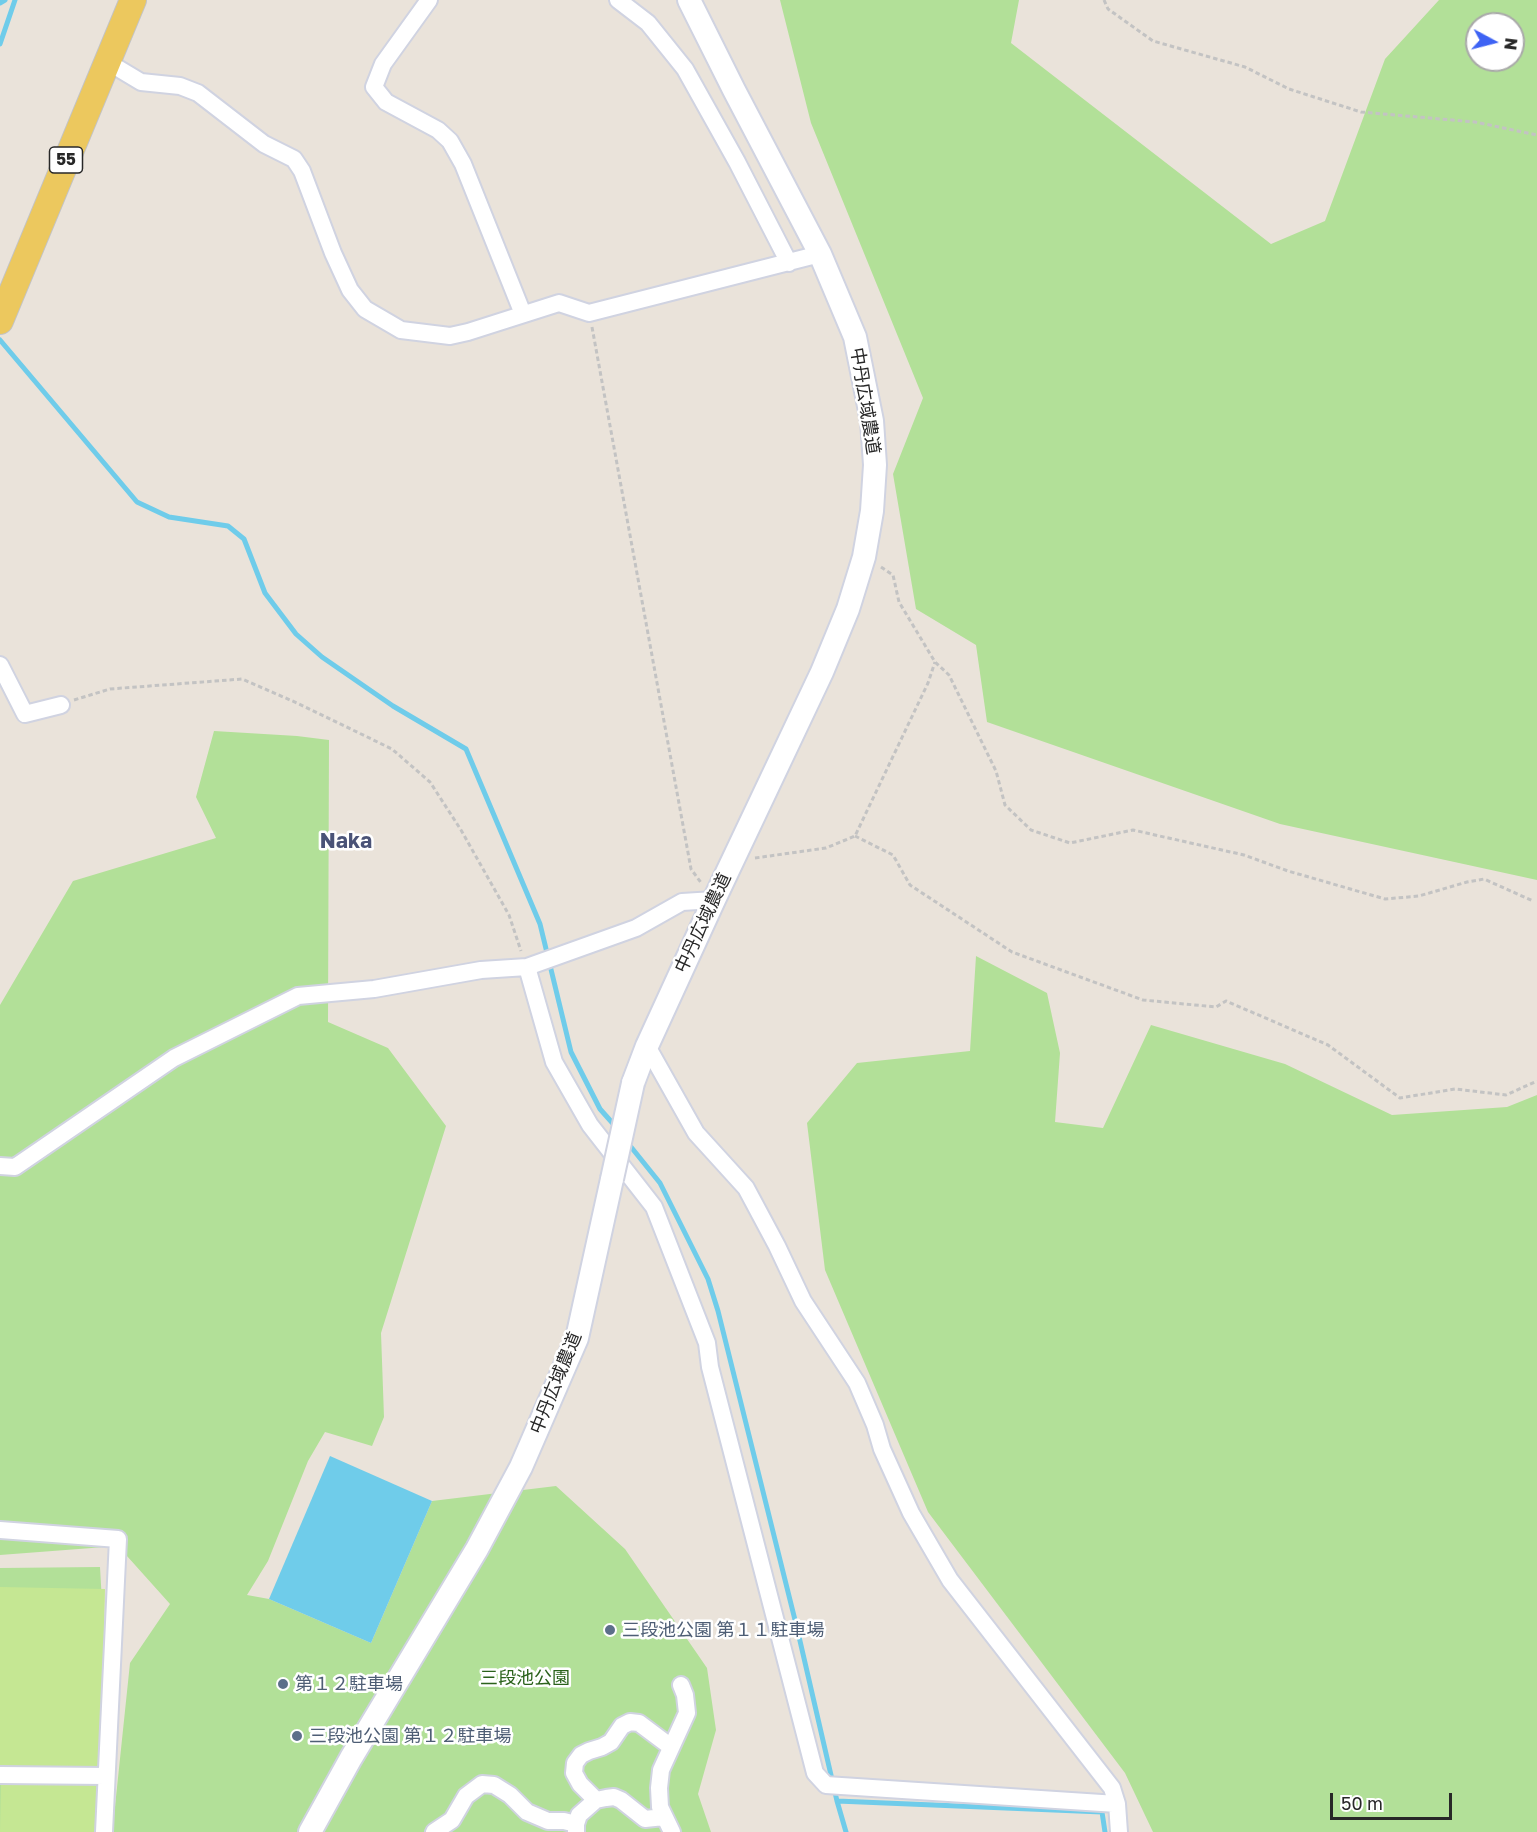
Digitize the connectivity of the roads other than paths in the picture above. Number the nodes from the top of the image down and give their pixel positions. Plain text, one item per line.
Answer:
1 (133, 0) edge
2 (429, 0) edge
3 (618, 0) edge
4 (689, 0) edge
5 (106, 62) junction
6 (820, 254) junction
7 (789, 263) junction
8 (523, 314) junction
9 (0, 321) edge
10 (0, 665) edge
11 (61, 705) road end
12 (714, 900) junction
13 (527, 967) junction
14 (647, 1046) junction
15 (0, 1166) edge
16 (0, 1530) edge
17 (681, 1685) dead end
18 (671, 1747) junction
19 (0, 1776) edge
20 (106, 1776) junction
21 (1117, 1804) junction
22 (593, 1807) junction
23 (668, 1825) edge
24 (576, 1828) edge
25 (104, 1832) edge
26 (310, 1832) edge
27 (434, 1832) edge
28 (1119, 1832) edge

1 - 5 main road, 55
2 - 8 street
3 - 7 street
4 - 6 street, 中丹広域農道
5 - 8 street
5 - 9 main road, 55
6 - 7 street
6 - 12 street, 中丹広域農道
7 - 8 street
10 - 11 street
12 - 13 street
12 - 14 street, 中丹広域農道
13 - 15 street
13 - 21 street
14 - 21 street
14 - 26 street, 中丹広域農道, bridge
16 - 20 street
17 - 18 street
18 - 22 street
18 - 23 street
19 - 20 street
20 - 25 street
21 - 28 street
22 - 23 street
22 - 24 street
24 - 27 street

